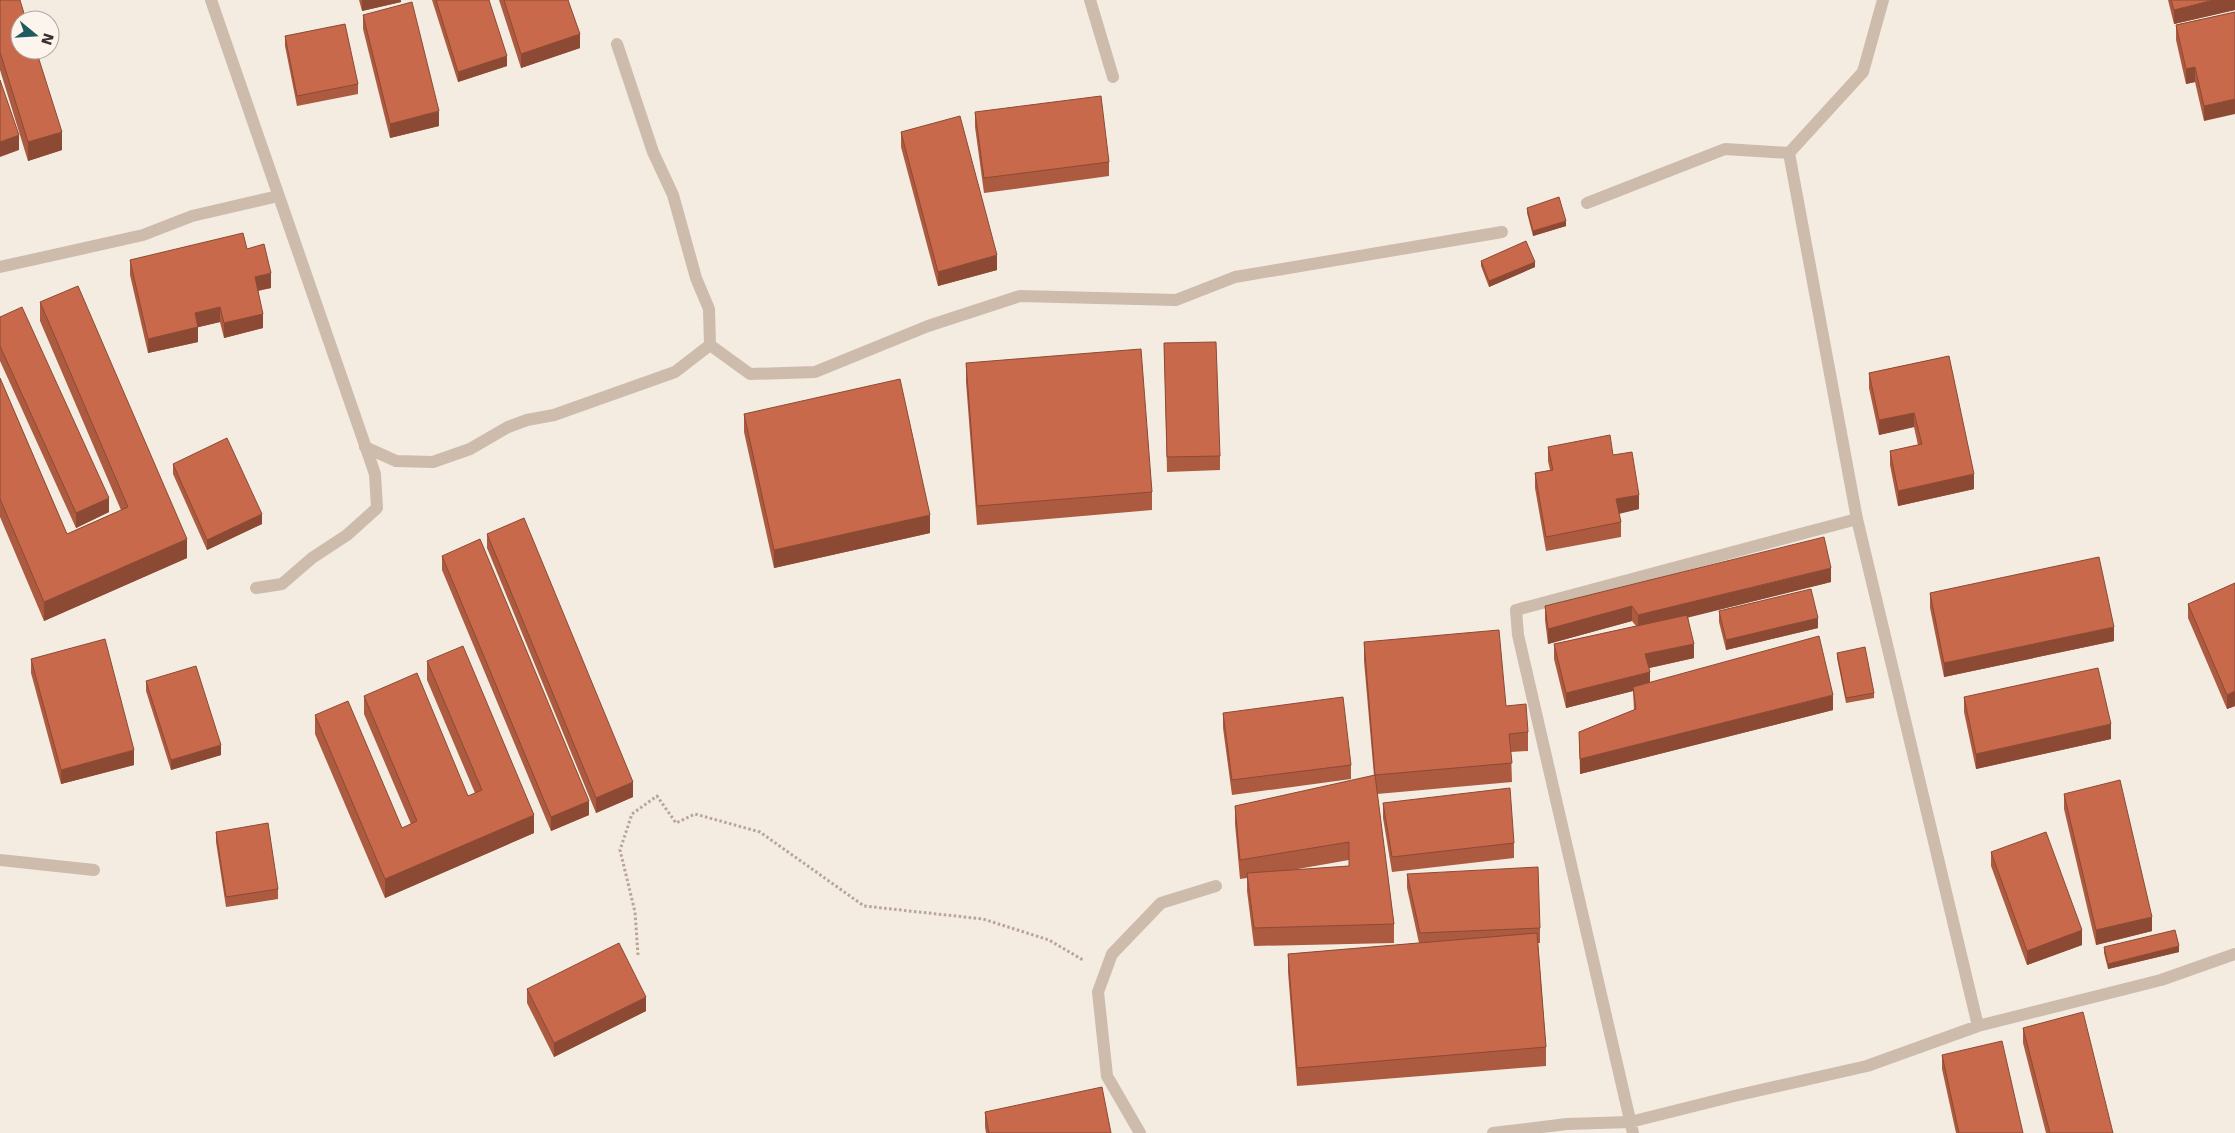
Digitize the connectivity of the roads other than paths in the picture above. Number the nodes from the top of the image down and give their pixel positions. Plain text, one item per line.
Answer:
1 (211, 0) edge
2 (1090, 0) edge
3 (1883, 0) edge
4 (617, 44) dead end
5 (1113, 77) dead end
6 (1789, 153) junction
7 (278, 196) junction
8 (1587, 203) dead end
9 (1502, 232) dead end
10 (0, 267) edge
11 (710, 345) junction
12 (365, 447) junction
13 (1858, 519) junction
14 (256, 588) dead end
15 (0, 860) edge
16 (94, 870) dead end
17 (1216, 886) dead end
18 (2235, 954) edge
19 (1978, 1026) junction
20 (1631, 1128) edge
21 (1140, 1133) edge
22 (1493, 1133) edge

1 - 7 street
2 - 5 street
3 - 6 street
4 - 11 street
6 - 8 street
6 - 13 street
7 - 10 street
7 - 12 street
9 - 11 street
11 - 12 street
12 - 14 street
13 - 19 street
13 - 20 street
15 - 16 street
17 - 21 street
18 - 19 street
19 - 20 street
20 - 22 street

